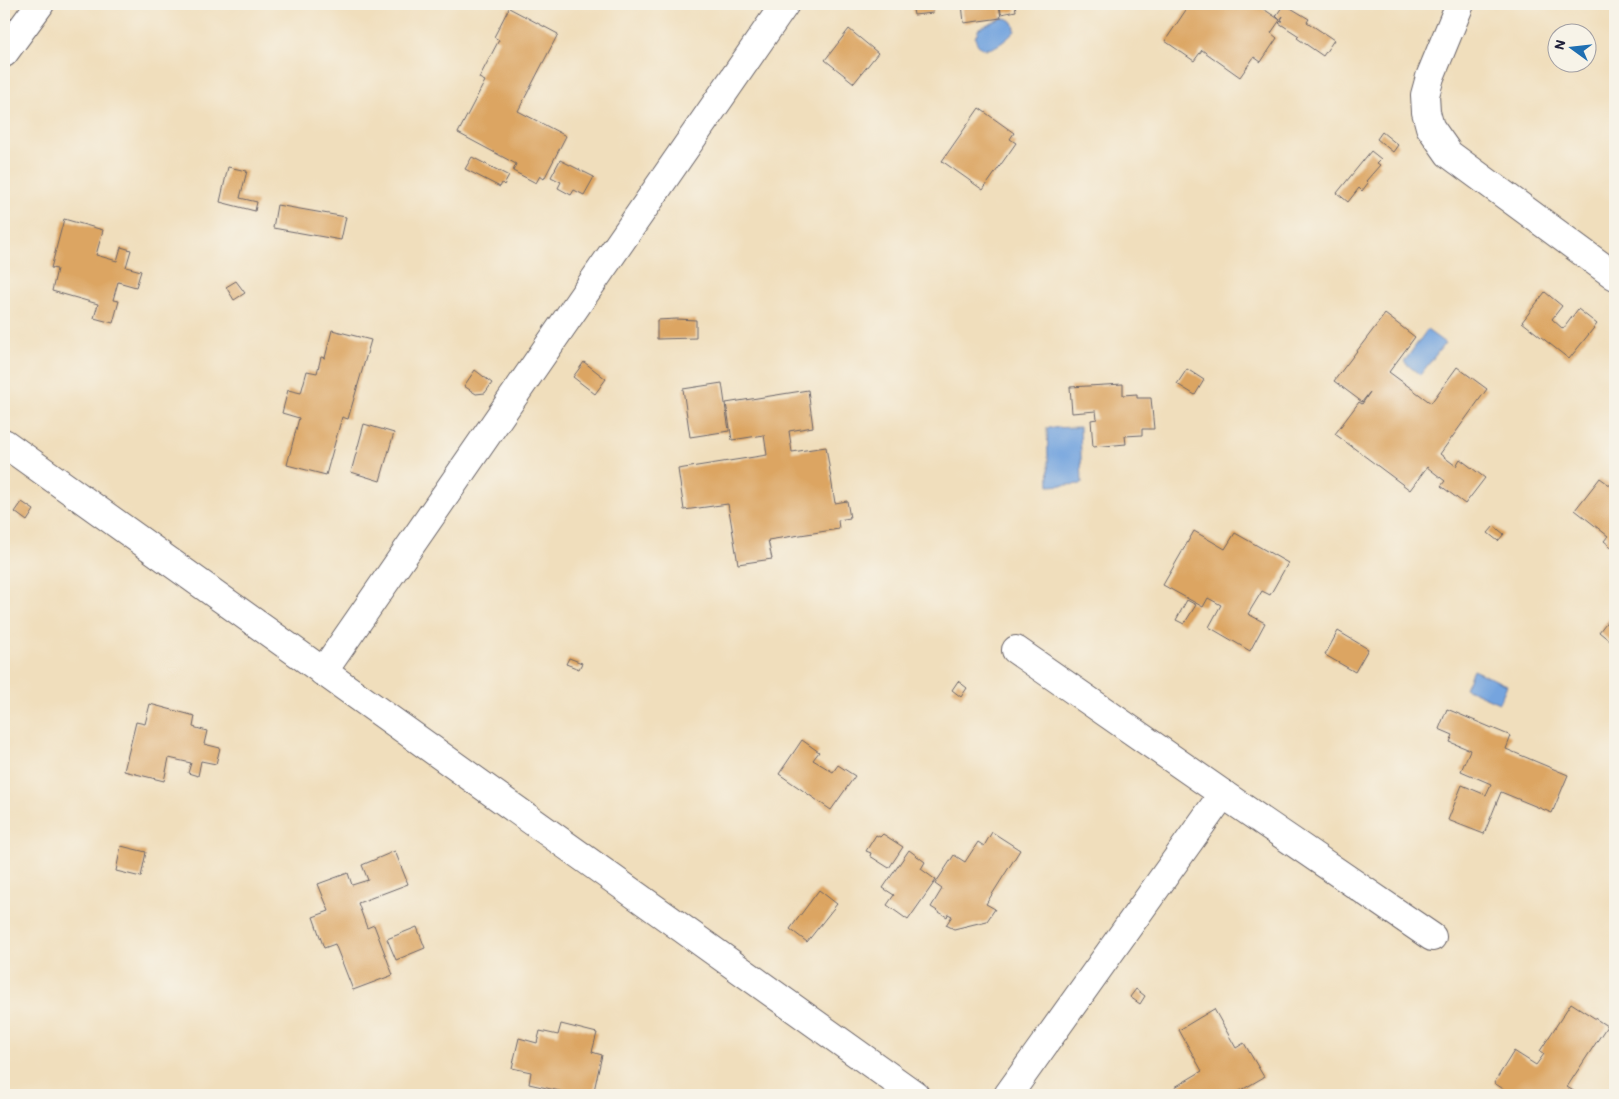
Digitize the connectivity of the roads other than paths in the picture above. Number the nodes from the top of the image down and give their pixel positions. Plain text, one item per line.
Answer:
1 (40, 4) edge
2 (785, 4) edge
3 (1460, 4) edge
4 (4, 53) edge
5 (1615, 276) edge
6 (4, 444) edge
7 (1016, 650) dead end
8 (323, 672) junction
9 (1223, 794) junction
10 (1432, 936) dead end
11 (915, 1095) edge
12 (1008, 1095) edge

1 - 4 street
2 - 8 street
3 - 5 street
6 - 8 street
7 - 9 street
8 - 11 street
9 - 10 street
9 - 12 street

